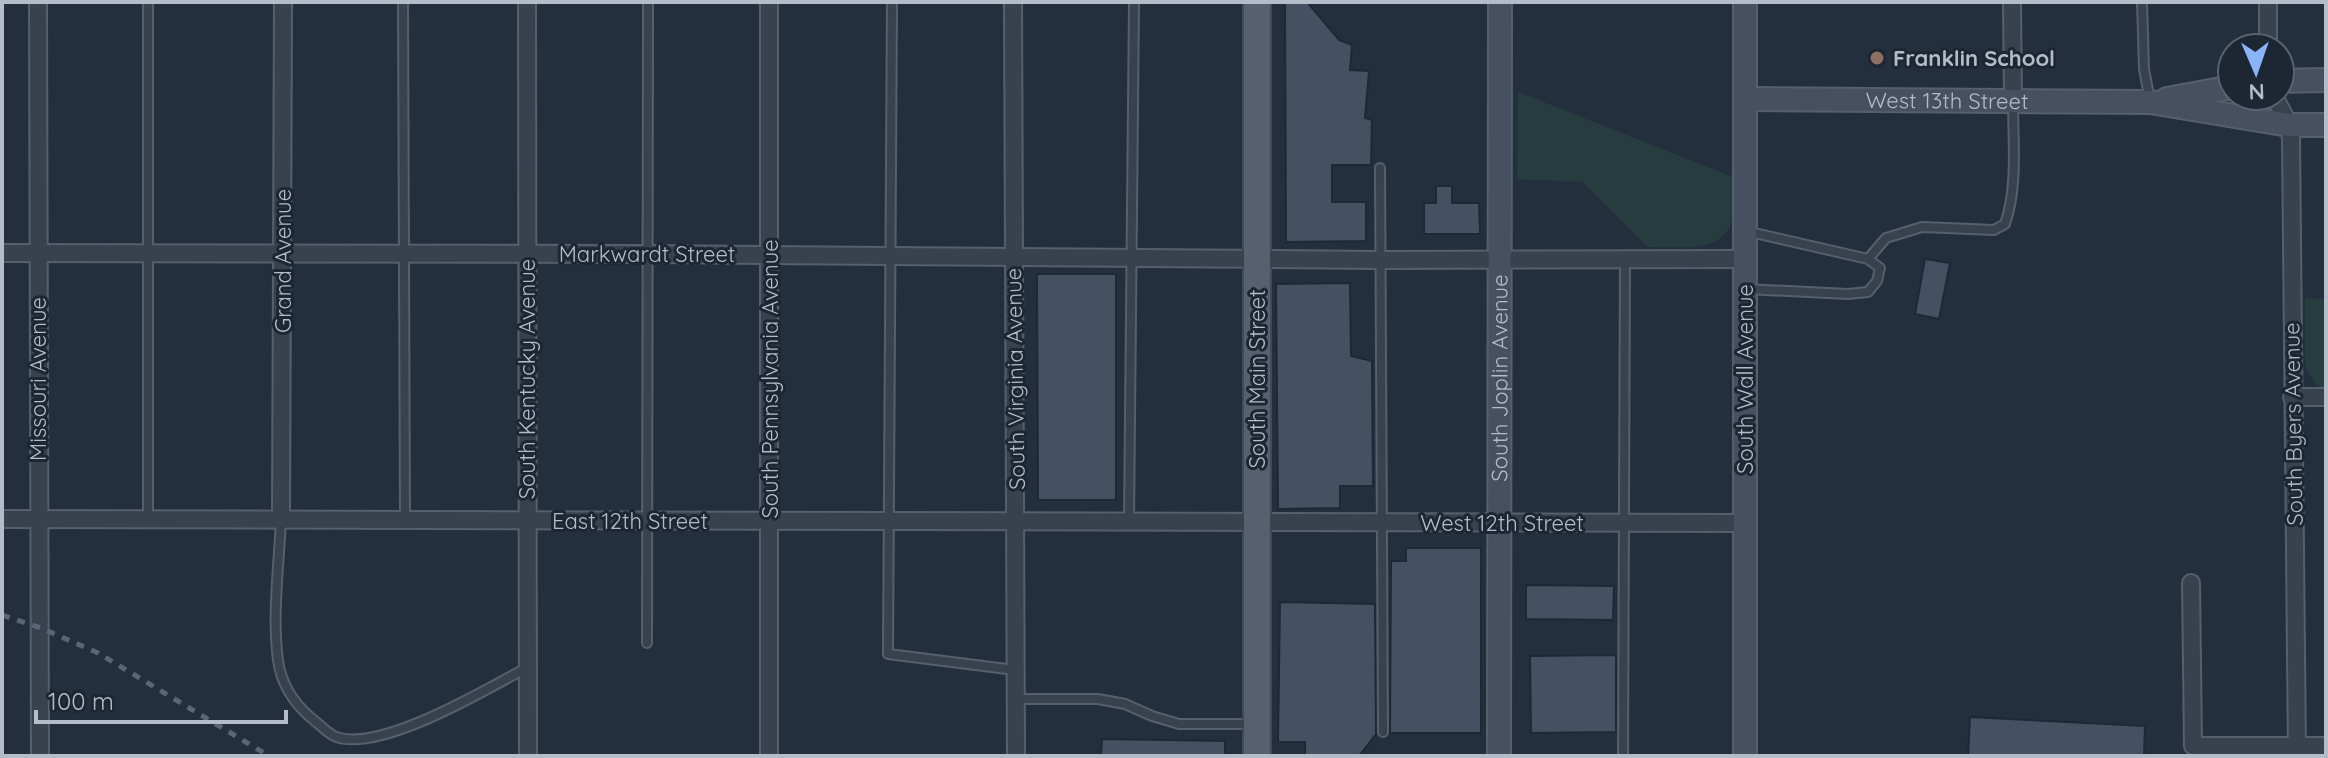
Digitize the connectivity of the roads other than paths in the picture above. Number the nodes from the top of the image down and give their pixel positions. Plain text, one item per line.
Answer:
1 (38, 2) edge
2 (148, 2) edge
3 (283, 2) edge
4 (403, 2) edge
5 (527, 2) edge
6 (648, 2) edge
7 (769, 2) edge
8 (892, 2) edge
9 (1013, 2) edge
10 (1134, 2) edge
11 (1257, 2) edge
12 (1500, 2) edge
13 (1745, 2) edge
14 (2012, 2) edge
15 (2142, 2) edge
16 (2268, 2) edge
17 (2268, 32) edge
18 (2326, 80) edge
19 (2296, 81) edge
20 (2216, 90) edge
21 (1745, 99) junction
22 (2013, 101) junction
23 (2150, 102) junction
24 (2282, 112) edge
25 (2289, 125) junction
26 (2326, 125) edge
27 (1380, 168) dead end
28 (1745, 230) junction
29 (2, 253) edge
30 (38, 253) junction
31 (283, 253) junction
32 (526, 253) junction
33 (148, 254) junction
34 (404, 254) junction
35 (648, 254) junction
36 (770, 254) junction
37 (890, 255) junction
38 (1013, 257) junction
39 (1132, 258) junction
40 (1257, 259) junction
41 (1625, 259) junction
42 (1745, 259) junction
43 (1868, 259) junction
44 (1380, 260) junction
45 (1500, 260) junction
46 (1745, 289) junction
47 (2292, 397) junction
48 (2326, 397) edge
49 (2, 519) edge
50 (38, 519) junction
51 (148, 519) junction
52 (281, 520) junction
53 (405, 520) junction
54 (527, 520) junction
55 (1016, 521) junction
56 (647, 522) junction
57 (770, 522) junction
58 (889, 522) junction
59 (1129, 522) junction
60 (1258, 522) junction
61 (1384, 523) junction
62 (1624, 523) junction
63 (1745, 523) junction
64 (1500, 524) junction
65 (2191, 583) dead end
66 (647, 643) dead end
67 (527, 668) junction
68 (1016, 670) junction
69 (1016, 699) junction
70 (1257, 724) junction
71 (1383, 732) dead end
72 (2326, 746) edge
73 (2194, 751) edge
74 (2297, 751) edge
75 (40, 756) edge
76 (528, 756) edge
77 (769, 756) edge
78 (1016, 756) edge
79 (1257, 756) edge
80 (1499, 756) edge
81 (1623, 756) edge
82 (1745, 756) edge

1 - 30 street, Missouri Avenue
2 - 33 lane
3 - 31 street, Grand Avenue
4 - 34 lane
5 - 32 street, South Kentucky Avenue
6 - 35 lane
7 - 36 street, South Pennsylvania Avenue
8 - 37 lane
9 - 38 street, South Virginia Avenue
10 - 39 lane
11 - 40 main road, South Main Street
12 - 45 street, South Joplin Avenue
13 - 21 street, South Wall Avenue
14 - 22 street
15 - 23 lane
16 - 17 street
18 - 19 street
20 - 23 street, West 13th Street
21 - 22 street, West 13th Street
21 - 28 street, South Wall Avenue
22 - 23 street, West 13th Street
22 - 43 lane
23 - 25 street, West 13th Street
24 - 25 street, South Byers Avenue
25 - 26 street, West 13th Street
25 - 47 street, South Byers Avenue
27 - 44 lane
28 - 42 street, South Wall Avenue
28 - 43 lane
29 - 30 street, Markwardt Street
30 - 33 street, Markwardt Street
30 - 50 street, Missouri Avenue
31 - 33 street, Markwardt Street
31 - 34 street, Markwardt Street
31 - 52 street, Grand Avenue
32 - 34 street, Markwardt Street
32 - 35 street, Markwardt Street
32 - 54 street, South Kentucky Avenue
33 - 51 lane
34 - 53 lane
35 - 36 street, Markwardt Street
35 - 56 lane
36 - 37 street, Markwardt Street
36 - 57 street, South Pennsylvania Avenue
37 - 38 street, Markwardt Street
37 - 58 lane
38 - 39 street, Markwardt Street
38 - 55 street, South Virginia Avenue
39 - 40 street, Markwardt Street
39 - 59 lane
40 - 44 street, Markwardt Street
40 - 60 main road, South Main Street
41 - 42 street, Markwardt Street
41 - 45 street, Markwardt Street
41 - 62 lane
42 - 46 street, South Wall Avenue
43 - 46 lane
44 - 45 street, Markwardt Street
44 - 61 lane
45 - 64 street, South Joplin Avenue
46 - 63 street, South Wall Avenue
47 - 48 street
47 - 74 street, South Byers Avenue
49 - 50 street, East 12th Street
50 - 51 street, East 12th Street
50 - 75 street, Missouri Avenue
51 - 52 street, East 12th Street
52 - 53 street, East 12th Street
52 - 67 lane
53 - 54 street, East 12th Street
54 - 56 street, East 12th Street
54 - 67 street, South Kentucky Avenue
55 - 58 street, East 12th Street
55 - 59 street, East 12th Street
55 - 68 street, South Virginia Avenue
56 - 57 street, East 12th Street
56 - 66 lane
57 - 58 street, East 12th Street
57 - 77 street, South Pennsylvania Avenue
58 - 68 lane
59 - 60 street, East 12th Street
60 - 61 street, West 12th Street
60 - 70 main road, South Main Street
61 - 64 street, West 12th Street
61 - 71 lane
62 - 63 street, West 12th Street
62 - 64 street, West 12th Street
62 - 81 lane
63 - 82 street, South Wall Avenue
64 - 80 street, South Joplin Avenue
65 - 73 street
67 - 76 street, South Kentucky Avenue
68 - 69 street, South Virginia Avenue
69 - 70 lane
69 - 78 street, South Virginia Avenue
70 - 79 main road, South Main Street
72 - 74 street
73 - 74 street

